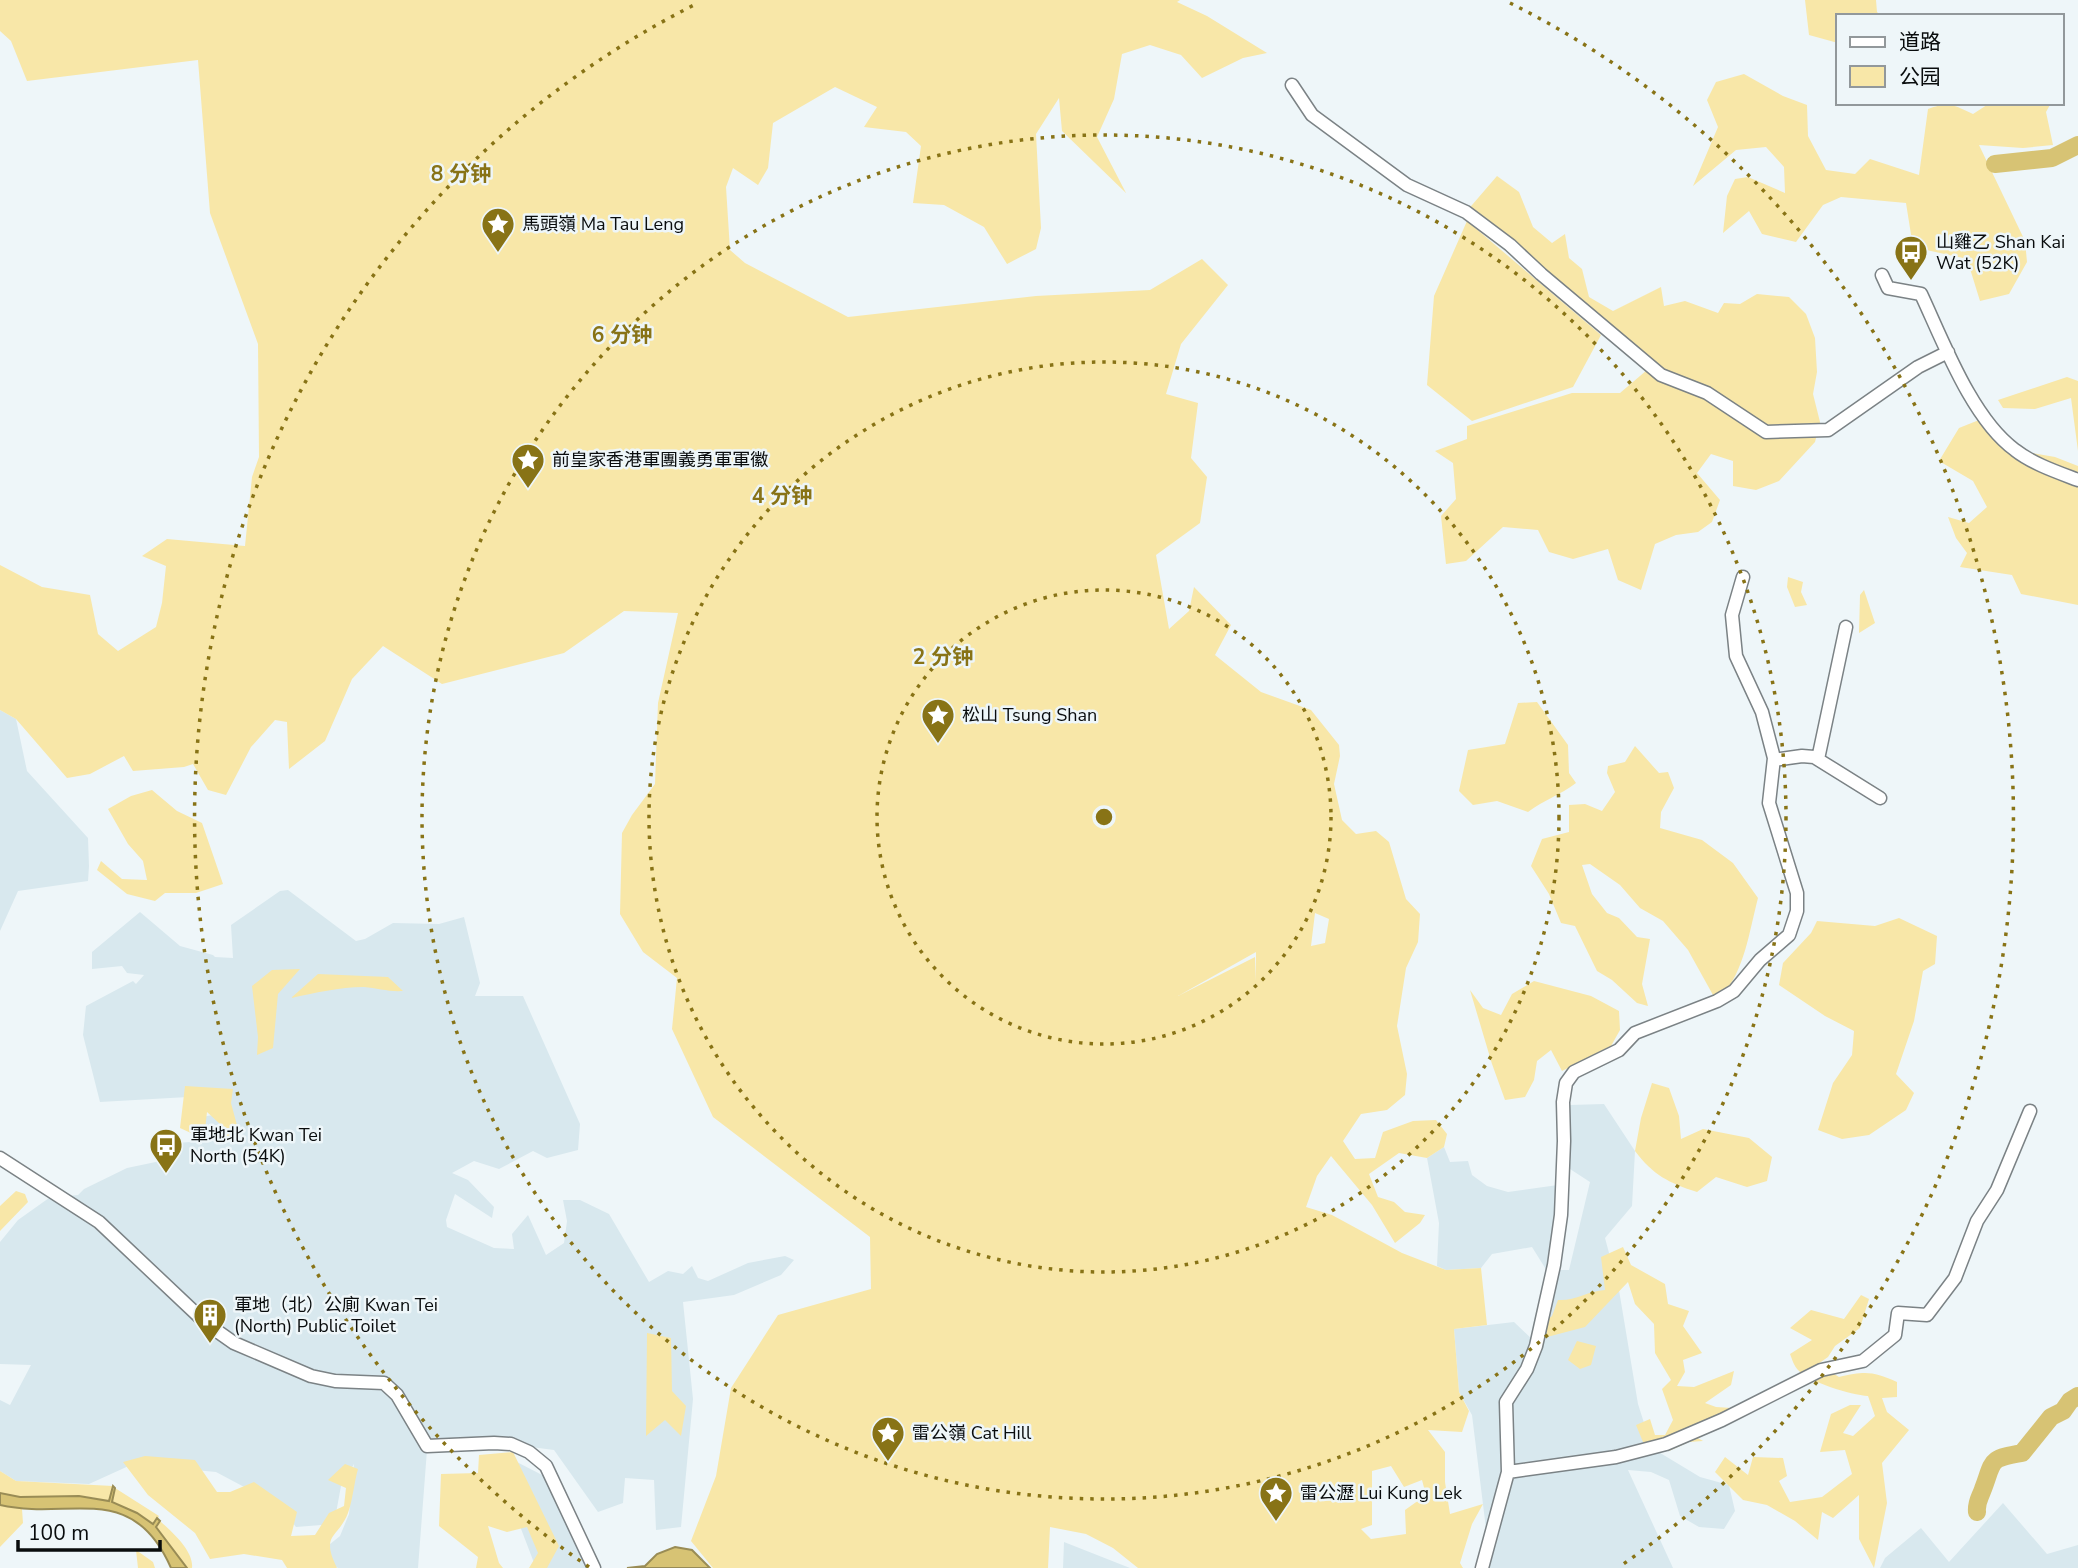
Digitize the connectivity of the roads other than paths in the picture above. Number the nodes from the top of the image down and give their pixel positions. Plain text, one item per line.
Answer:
1 (1292, 85) dead end
2 (1882, 275) dead end
3 (1948, 352) junction
4 (2078, 480) edge
5 (1743, 577) dead end
6 (1846, 627) dead end
7 (1818, 759) junction
8 (1774, 761) junction
9 (1880, 798) dead end
10 (2030, 1111) dead end
11 (0, 1158) edge
12 (1508, 1472) junction
13 (594, 1568) edge
14 (1482, 1568) edge

1 - 3 street
2 - 3 street
3 - 4 street
5 - 8 street
6 - 7 street
7 - 8 street
7 - 9 street
8 - 12 street
10 - 12 street
11 - 13 street
12 - 14 street

